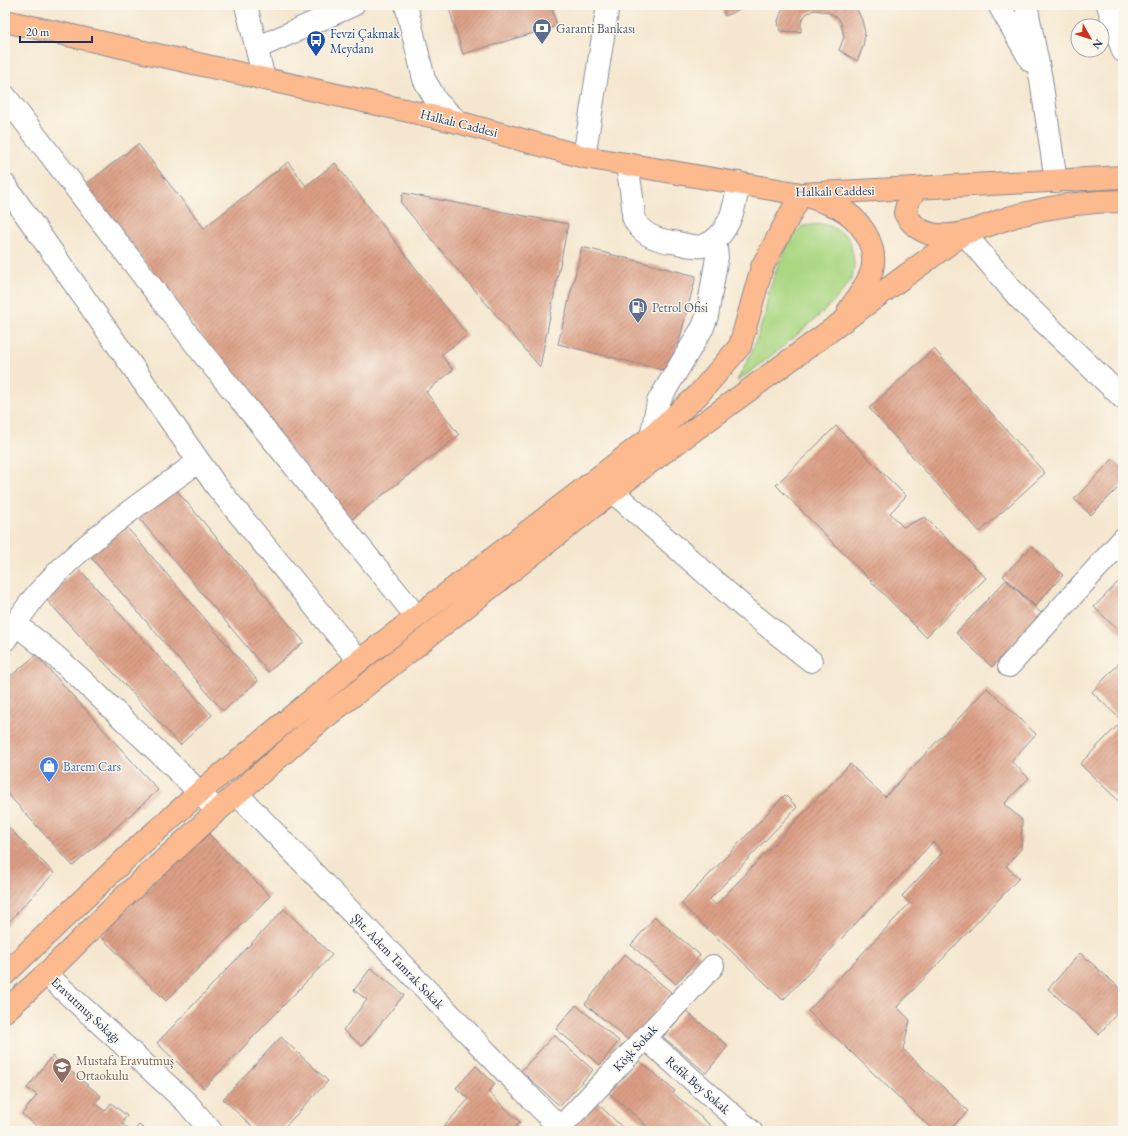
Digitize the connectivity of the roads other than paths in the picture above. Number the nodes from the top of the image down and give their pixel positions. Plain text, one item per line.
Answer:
1 (246, 5) edge
2 (353, 5) edge
3 (406, 5) edge
4 (608, 5) edge
5 (999, 5) edge
6 (1026, 5) edge
7 (1108, 5) edge
8 (5, 21) edge
9 (257, 48) junction
10 (1123, 51) edge
11 (264, 79) junction
12 (1041, 79) junction
13 (5, 96) edge
14 (458, 122) junction
15 (584, 157) junction
16 (627, 164) junction
17 (1123, 177) edge
18 (1056, 180) junction
19 (738, 183) junction
20 (5, 185) edge
21 (917, 188) junction
22 (801, 194) junction
23 (1123, 201) edge
24 (964, 233) junction
25 (715, 240) junction
26 (843, 320) junction
27 (1123, 398) edge
28 (651, 437) junction
29 (198, 462) junction
30 (613, 492) junction
31 (1123, 539) edge
32 (416, 616) junction
33 (8, 635) edge
34 (359, 661) junction
35 (811, 661) dead end
36 (1008, 666) dead end
37 (200, 792) junction
38 (236, 794) junction
39 (217, 811) junction
40 (713, 966) dead end
41 (5, 974) edge
42 (46, 974) junction
43 (5, 1011) edge
44 (645, 1038) junction
45 (559, 1129) edge
46 (211, 1131) edge
47 (751, 1131) edge

1 - 9 street
2 - 9 street
3 - 14 street
4 - 15 street
5 - 12 street
6 - 12 street
7 - 10 street
8 - 11 main road, Halkalı Caddesi
9 - 11 street
11 - 14 main road, Halkalı Caddesi
12 - 18 street
13 - 32 street
14 - 15 main road, Halkalı Caddesi
15 - 16 main road, Halkalı Caddesi
16 - 19 main road, Halkalı Caddesi
16 - 25 street
17 - 18 main road, Halkalı Caddesi
18 - 21 main road, Halkalı Caddesi
19 - 22 main road, Halkalı Caddesi
19 - 25 street
20 - 29 street
21 - 22 main road, Halkalı Caddesi
21 - 24 main road
22 - 26 main road
22 - 28 main road
23 - 24 main road
24 - 26 main road
24 - 27 street
25 - 28 street
26 - 30 main road
28 - 32 main road
29 - 33 street
29 - 34 street
30 - 35 street
30 - 38 main road
31 - 36 street
32 - 34 main road
33 - 37 street
34 - 37 main road
37 - 39 street
37 - 41 main road
38 - 39 main road
38 - 45 street, Şht. Adem Tamrak Sokak
39 - 42 main road
40 - 44 street, Köşk Sokak
42 - 43 main road
42 - 46 street, Eravutmuş Sokağı
44 - 45 street, Köşk Sokak
44 - 47 street, Refik Bey Sokak

